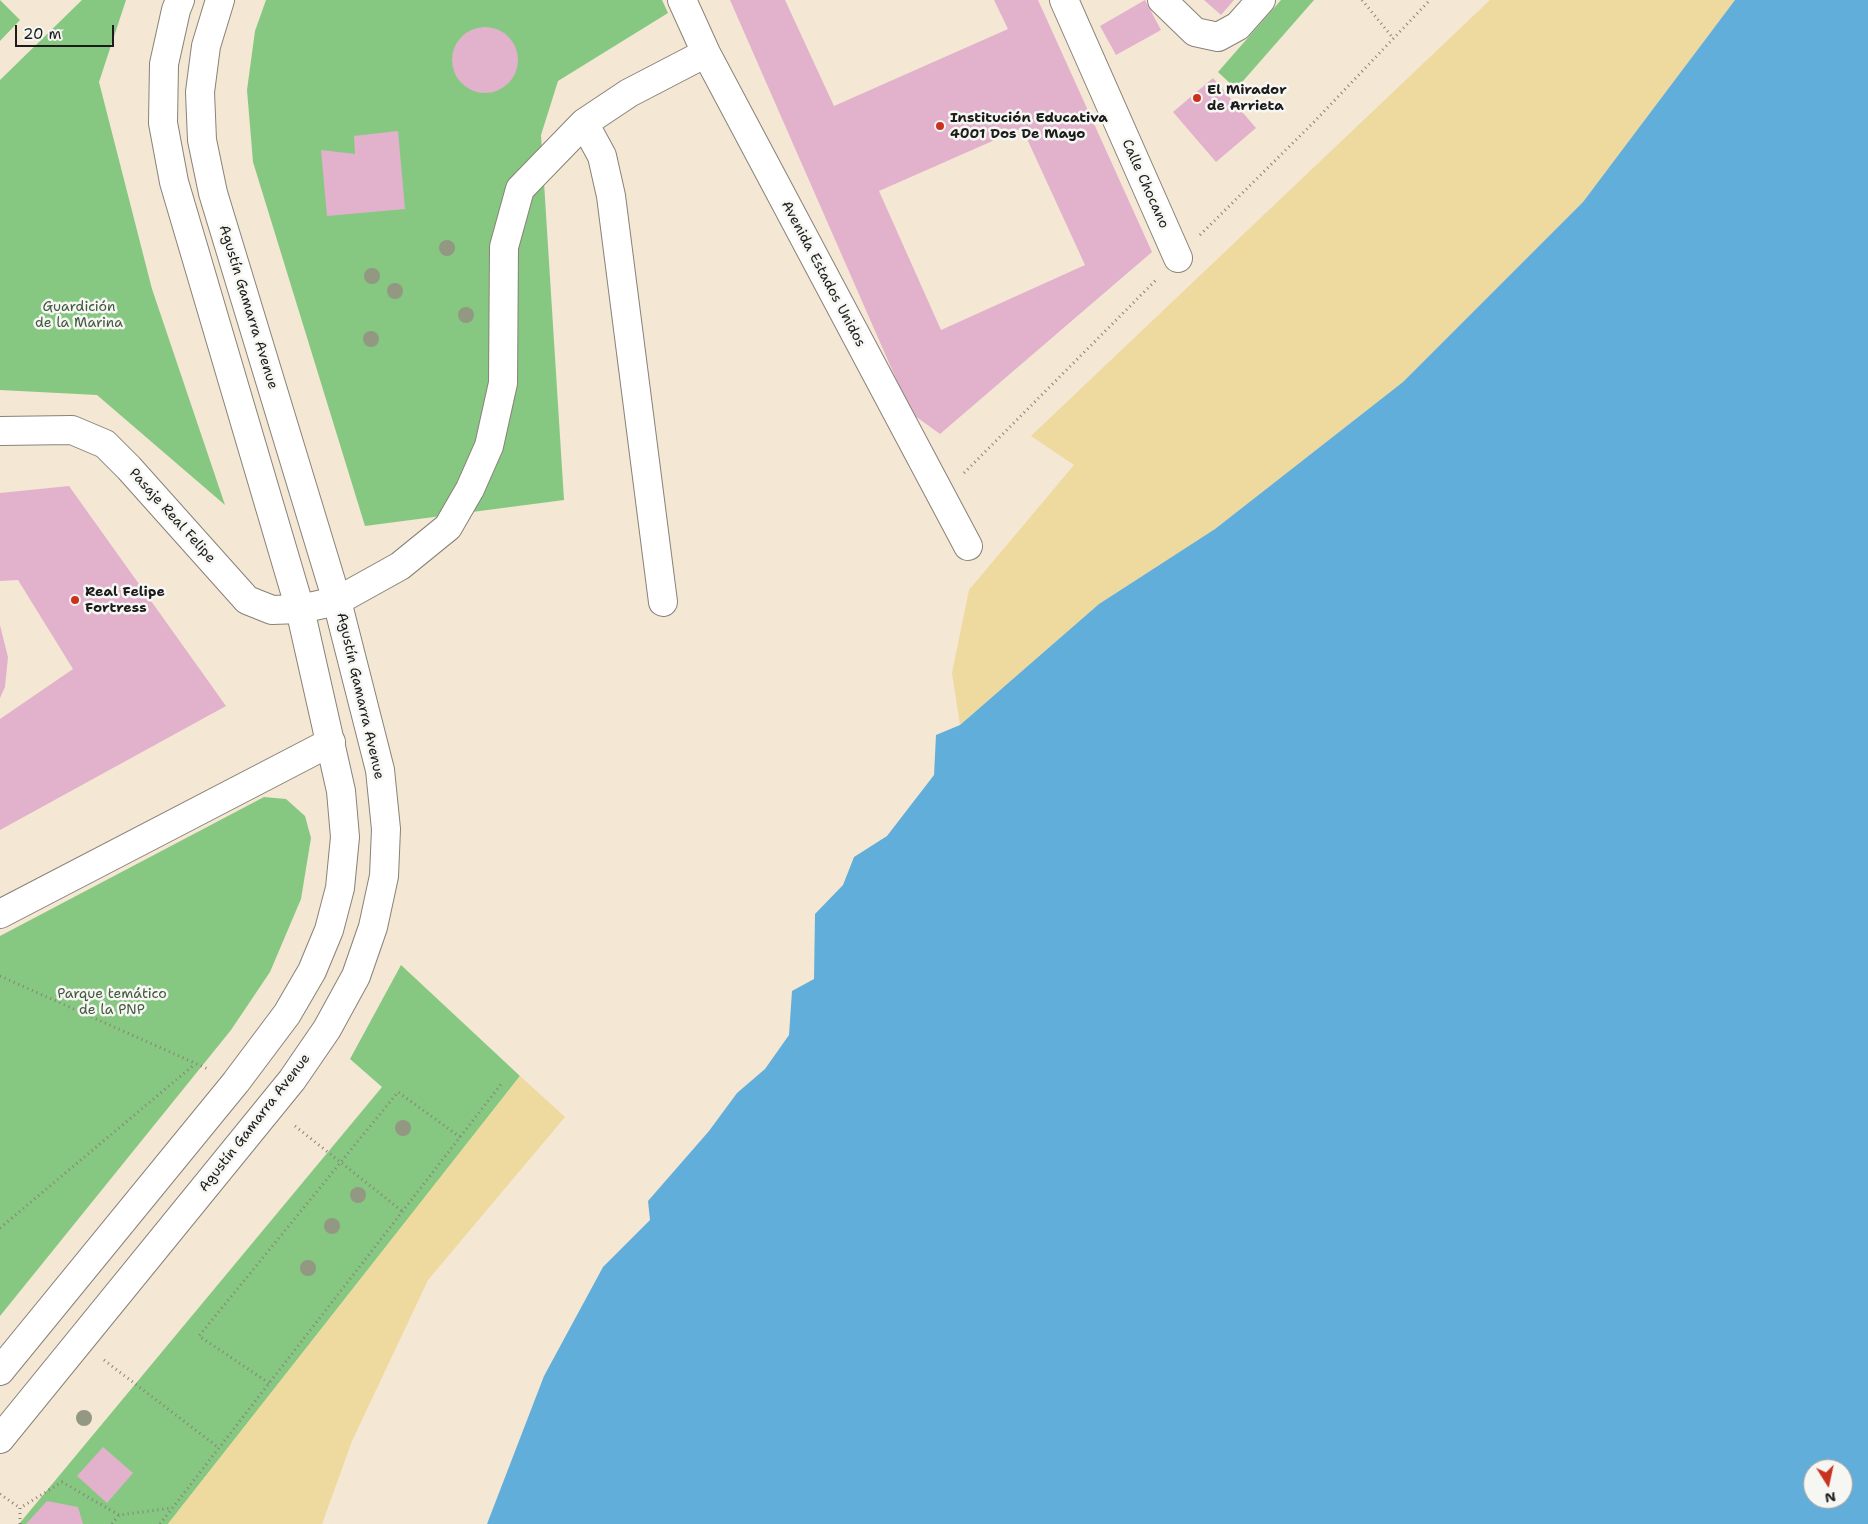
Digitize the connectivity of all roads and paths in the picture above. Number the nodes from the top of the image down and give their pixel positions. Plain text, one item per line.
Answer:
1 (180, 0) edge
2 (220, 0) edge
3 (682, 0) edge
4 (1064, 0) edge
5 (1162, 0) edge
6 (1261, 0) edge
7 (1362, 0) edge
8 (1393, 38) dead end
9 (706, 53) junction
10 (584, 123) junction
11 (1178, 258) dead end
12 (0, 432) edge
13 (968, 546) dead end
14 (337, 600) junction
15 (663, 602) dead end
16 (300, 609) junction
17 (331, 742) junction
18 (0, 914) edge
19 (0, 976) edge
20 (195, 1064) junction
21 (236, 1082) junction
22 (502, 1083) dead end
23 (271, 1106) junction
24 (460, 1137) junction
25 (341, 1164) junction
26 (402, 1211) junction
27 (0, 1228) edge
28 (79, 1341) junction
29 (0, 1371) edge
30 (269, 1383) junction
31 (0, 1439) edge
32 (219, 1448) junction
33 (0, 1494) edge
34 (20, 1508) junction
35 (172, 1508) junction
36 (119, 1516) junction
37 (20, 1524) edge
38 (112, 1524) edge
39 (160, 1524) edge

1 - 16 main road
2 - 14 main road, Agustín Gamarra Avenue
3 - 9 main road, Avenida Estados Unidos
4 - 11 main road, Calle Chocano
5 - 6 main road
7 - 8 path
9 - 10 main road, Pasaje Real Felipe
9 - 13 main road, Avenida Estados Unidos
10 - 14 main road, Pasaje Real Felipe
10 - 15 main road
12 - 16 main road, Pasaje Real Felipe
14 - 16 main road, Pasaje Real Felipe
14 - 23 main road, Agustín Gamarra Avenue
16 - 17 main road
17 - 18 main road
17 - 21 main road
19 - 20 path
20 - 21 path
20 - 27 path
21 - 29 main road
22 - 24 path
23 - 25 path
23 - 28 main road, Agustín Gamarra Avenue
24 - 25 path
24 - 26 path
25 - 26 path
25 - 30 path
26 - 30 path
28 - 31 main road, Agustín Gamarra Avenue
28 - 32 path
30 - 32 path
32 - 35 path
33 - 34 path
34 - 36 path
34 - 37 path
35 - 36 path
35 - 39 path
36 - 38 path

